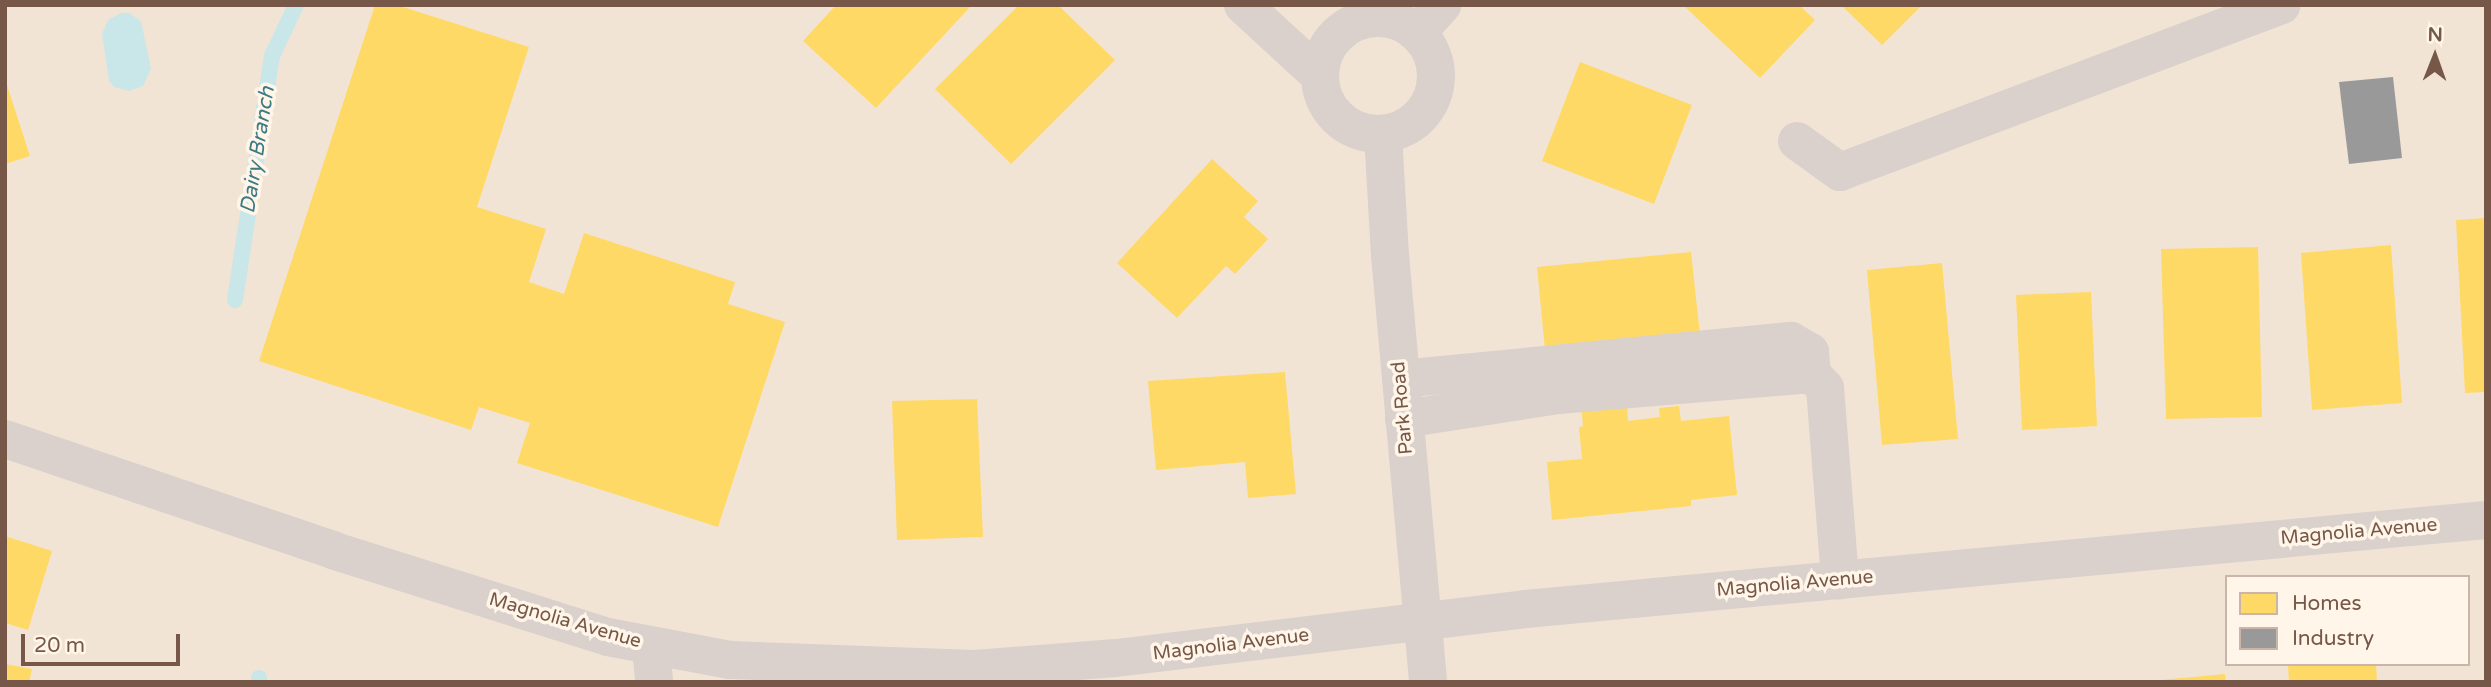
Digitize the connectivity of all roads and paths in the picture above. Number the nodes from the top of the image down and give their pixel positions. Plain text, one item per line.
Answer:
1 (1243, 5) edge
2 (2282, 5) edge
3 (1374, 11) edge
4 (1429, 19) edge
5 (1319, 75) junction
6 (1383, 134) junction
7 (1797, 141) dead end
8 (1812, 373) junction
9 (1401, 379) junction
10 (1405, 419) junction
11 (5, 439) edge
12 (2486, 520) edge
13 (1840, 580) junction
14 (1423, 623) junction
15 (653, 664) edge
16 (1428, 682) edge

1 - 5 street
2 - 7 street
3 - 4 street
3 - 5 street
4 - 6 street
5 - 6 street
6 - 9 street, Park Road
8 - 9 street
8 - 10 street
8 - 13 street
9 - 10 street, Park Road
10 - 14 street, Park Road
11 - 15 street, Magnolia Avenue
12 - 13 street, Magnolia Avenue
13 - 14 street, Magnolia Avenue
14 - 15 street, Magnolia Avenue
14 - 16 street, Park Road

